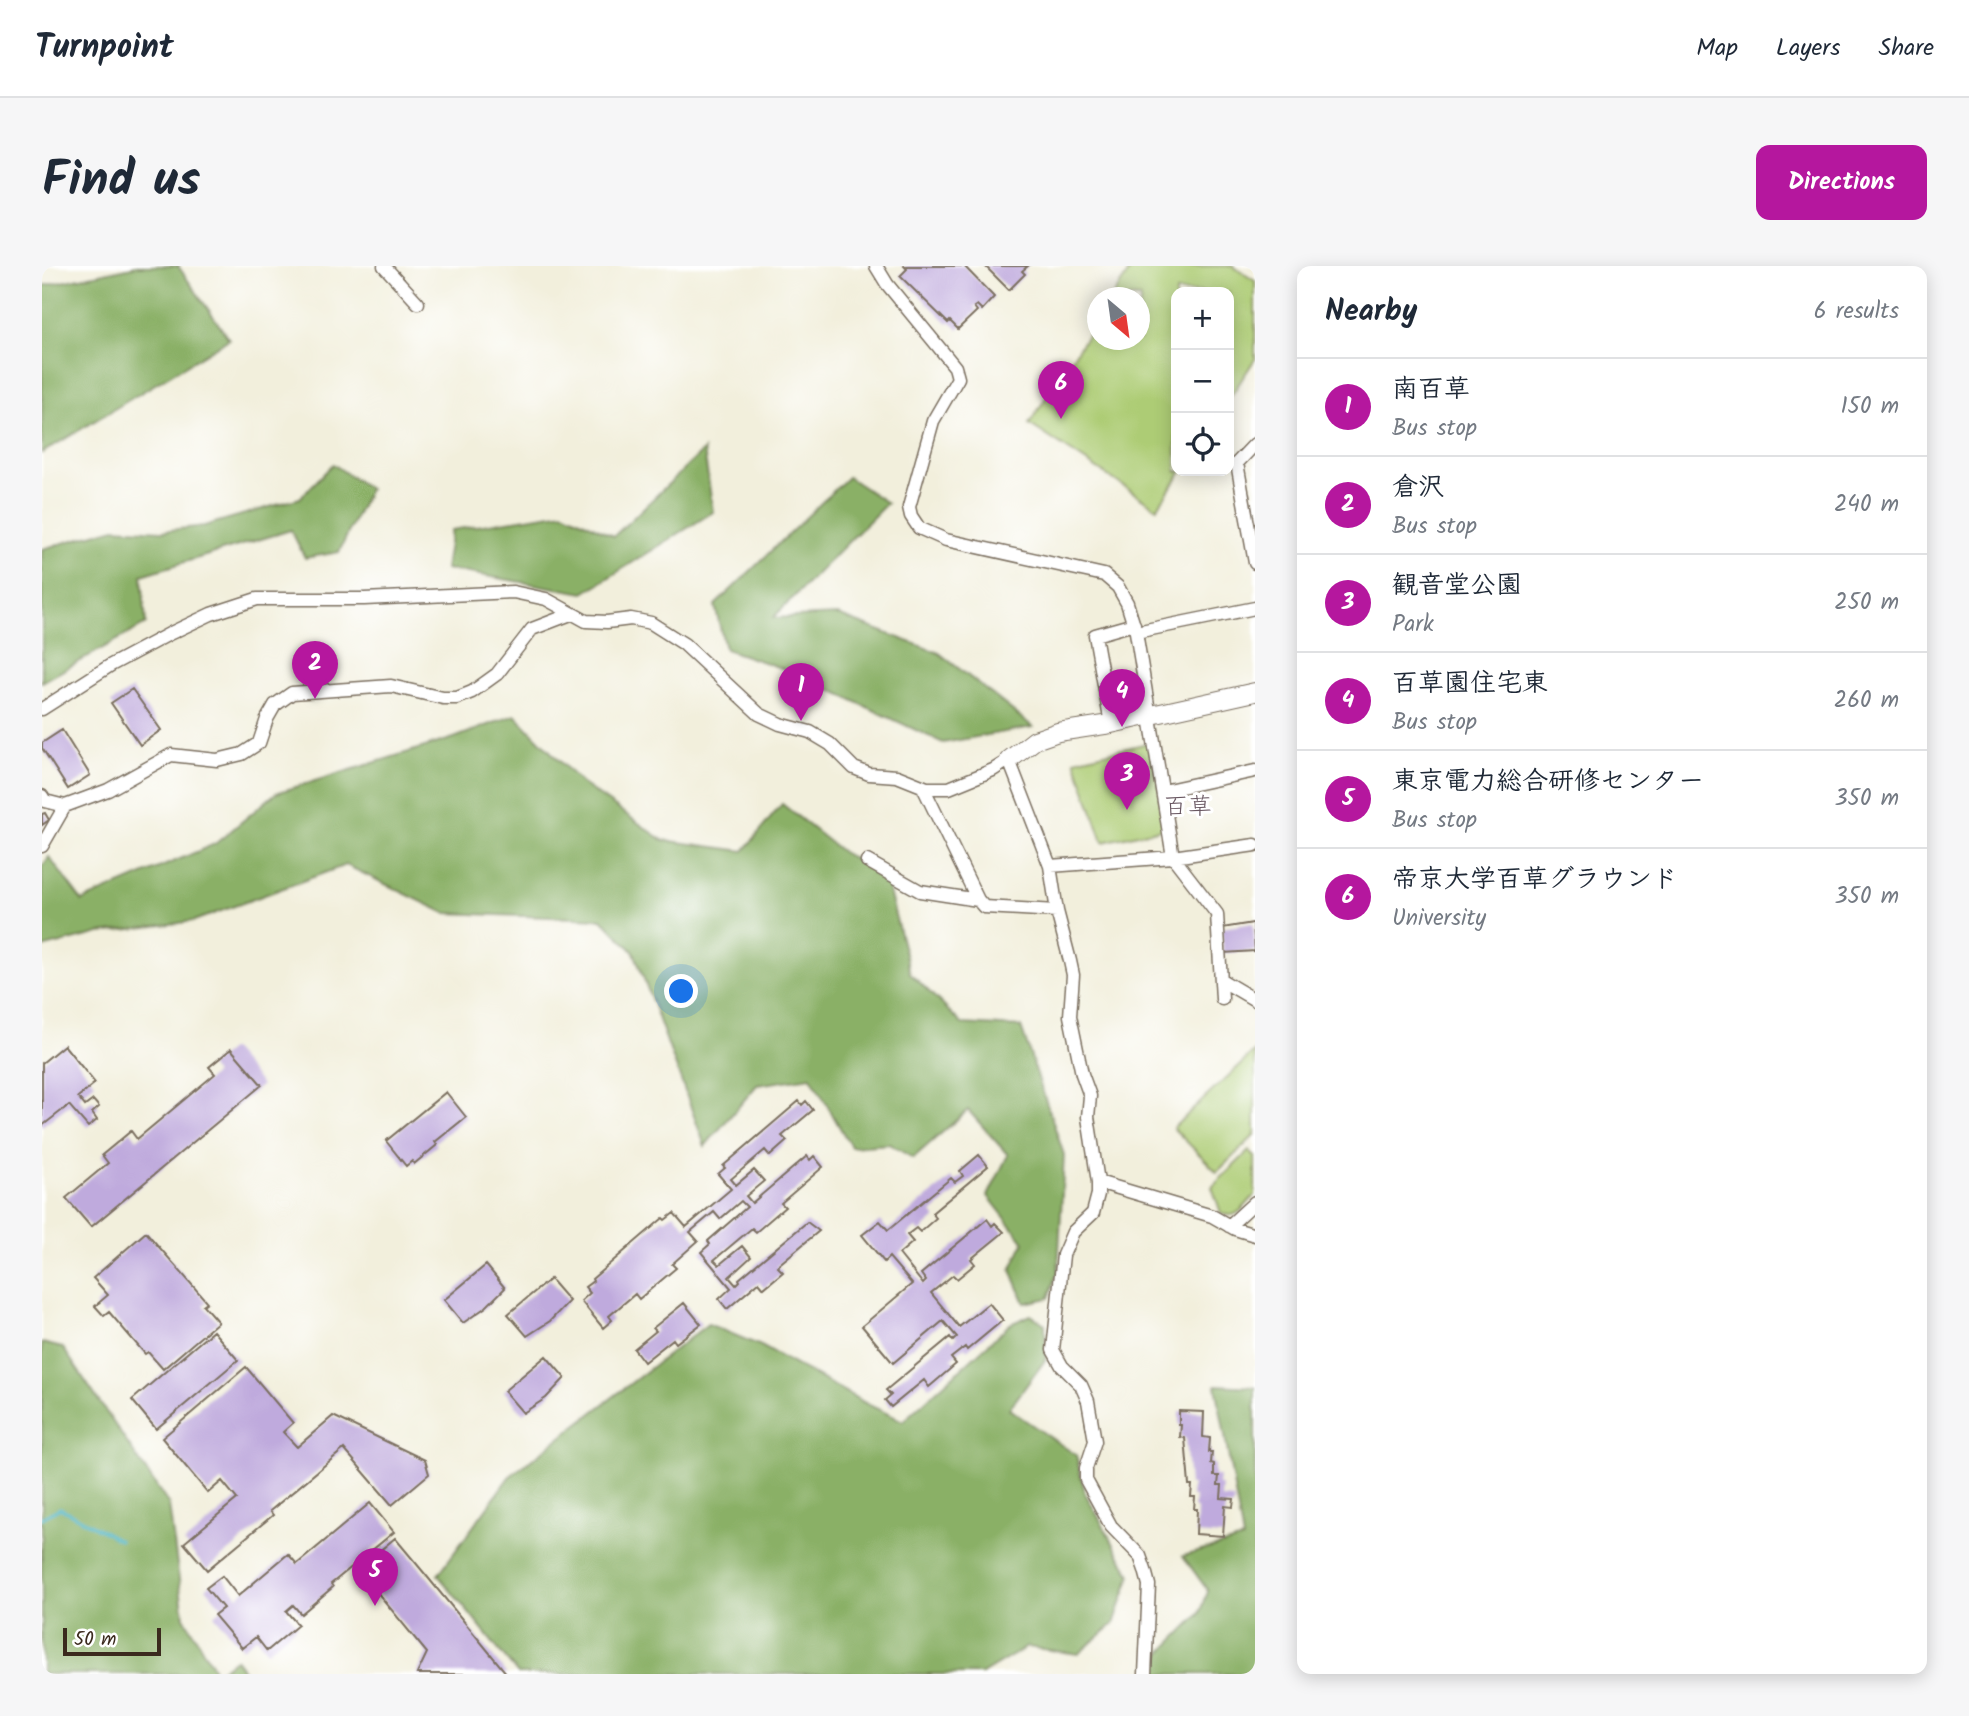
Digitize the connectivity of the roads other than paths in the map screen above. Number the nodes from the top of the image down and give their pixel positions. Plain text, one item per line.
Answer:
1 (384, 266) edge
2 (876, 266) edge
3 (418, 303) dead end
4 (1255, 444) edge
5 (1255, 564) edge
6 (1255, 608) edge
7 (571, 614) junction
8 (1135, 628) junction
9 (1255, 691) edge
10 (42, 709) edge
11 (1151, 715) junction
12 (1111, 724) junction
13 (1009, 760) junction
14 (1255, 771) edge
15 (923, 787) junction
16 (1163, 791) junction
17 (42, 796) edge
18 (65, 806) junction
19 (1255, 845) edge
20 (42, 846) edge
21 (1172, 856) junction
22 (867, 861) dead end
23 (1050, 866) junction
24 (978, 900) junction
25 (1057, 911) junction
26 (1221, 980) junction
27 (1222, 999) dead end
28 (1255, 1000) edge
29 (1098, 1182) junction
30 (1255, 1202) edge
31 (1229, 1226) junction
32 (1255, 1236) edge
33 (1144, 1674) edge

1 - 3 street
2 - 8 street
4 - 5 street
6 - 8 street
7 - 10 street
7 - 15 street
7 - 18 street
8 - 11 street
8 - 12 street
9 - 11 street
11 - 12 street
11 - 16 street
12 - 13 street
13 - 15 street
13 - 23 street
14 - 16 street
15 - 24 street
16 - 21 street
17 - 18 street
18 - 20 street
19 - 21 street
21 - 23 street
21 - 26 street
22 - 24 street
23 - 25 street
24 - 25 street
25 - 29 street
26 - 27 street
26 - 28 street
29 - 31 street
29 - 33 street
30 - 31 street
31 - 32 street

